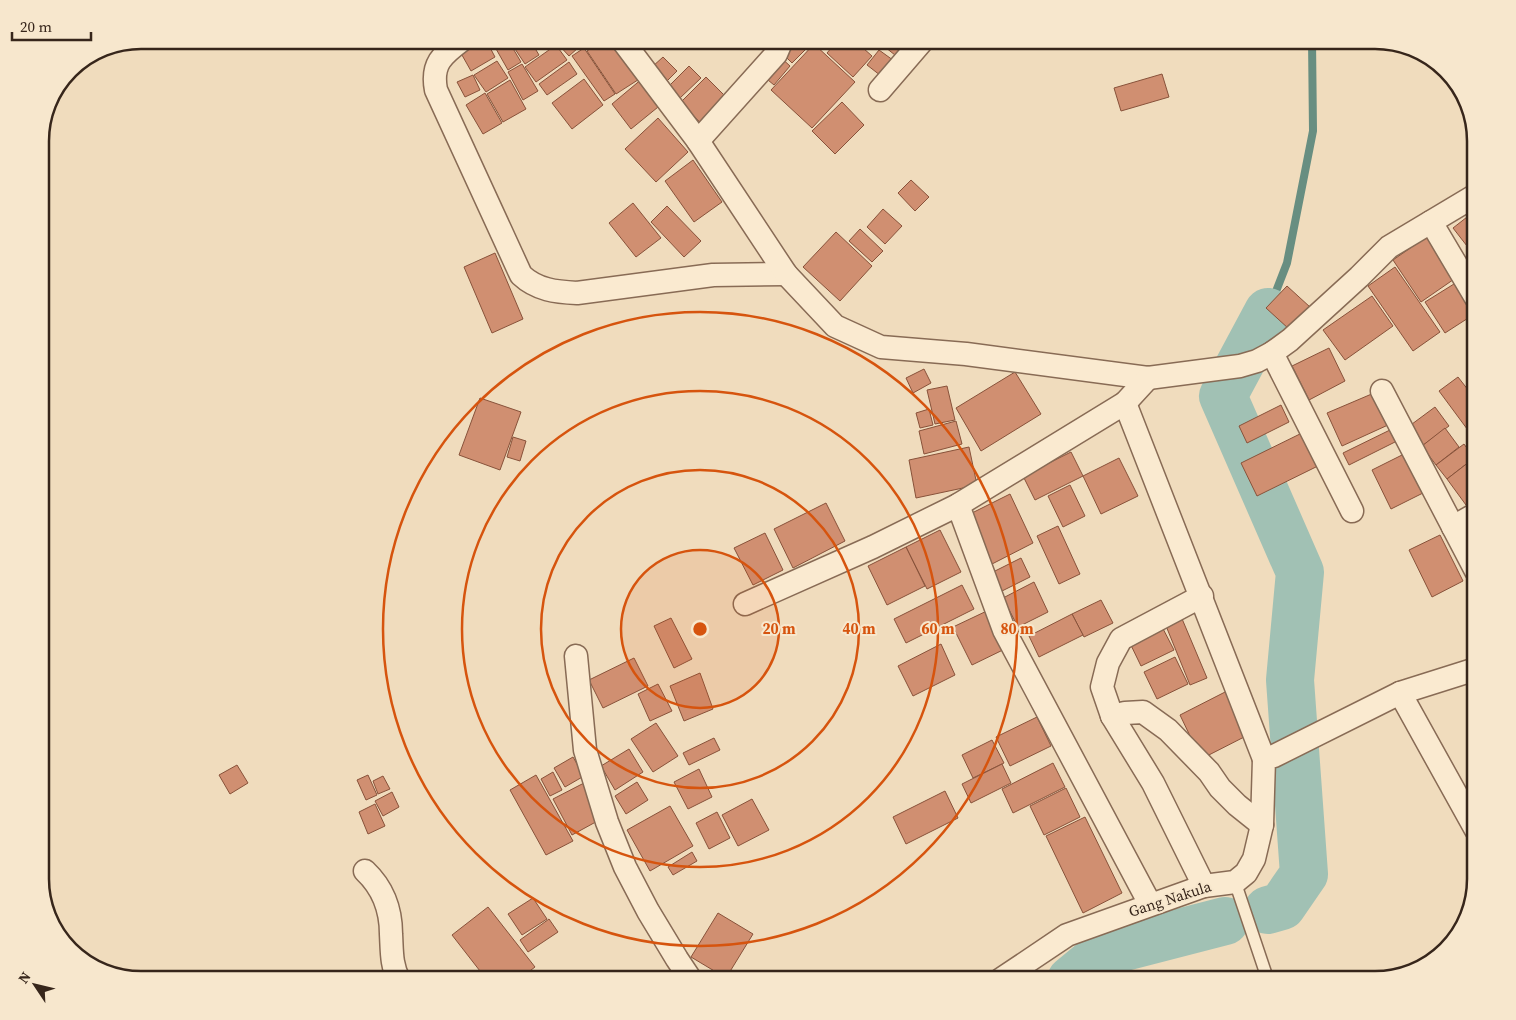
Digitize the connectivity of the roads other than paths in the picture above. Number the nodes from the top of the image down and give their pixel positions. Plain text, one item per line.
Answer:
1 (450, 49) edge
2 (629, 49) edge
3 (778, 49) edge
4 (915, 49) edge
5 (880, 90) dead end
6 (698, 140) junction
7 (1467, 200) edge
8 (1431, 222) junction
9 (786, 274) junction
10 (1467, 283) edge
11 (1272, 353) junction
12 (1148, 378) junction
13 (1382, 391) dead end
14 (1125, 403) junction
15 (958, 505) junction
16 (1352, 511) dead end
17 (1467, 519) edge
18 (1453, 527) junction
19 (1467, 554) edge
20 (1202, 596) junction
21 (745, 604) dead end
22 (576, 656) dead end
23 (1467, 672) edge
24 (1400, 693) junction
25 (1112, 716) junction
26 (1282, 751) junction
27 (1467, 814) edge
28 (1262, 825) junction
29 (365, 871) dead end
30 (1236, 882) junction
31 (1204, 886) junction
32 (1150, 904) junction
33 (394, 971) edge
34 (685, 971) edge
35 (1013, 971) edge
36 (1265, 971) edge

1 - 9 street
2 - 6 street
3 - 6 street
4 - 5 street
6 - 9 street
7 - 8 street
8 - 10 street
8 - 11 street
9 - 12 street
11 - 12 street
11 - 16 street
12 - 14 street
13 - 18 street
14 - 15 street
14 - 20 street
15 - 21 street
15 - 32 street
17 - 18 street
18 - 19 street
20 - 25 street
20 - 26 street
22 - 34 street
23 - 24 street
24 - 26 street
24 - 27 street
25 - 28 street
25 - 31 street
26 - 28 street
28 - 30 street
29 - 33 street
30 - 31 street, Gang Nakula
30 - 36 lane
31 - 32 street, Gang Nakula
32 - 35 street, Gang Nakula

